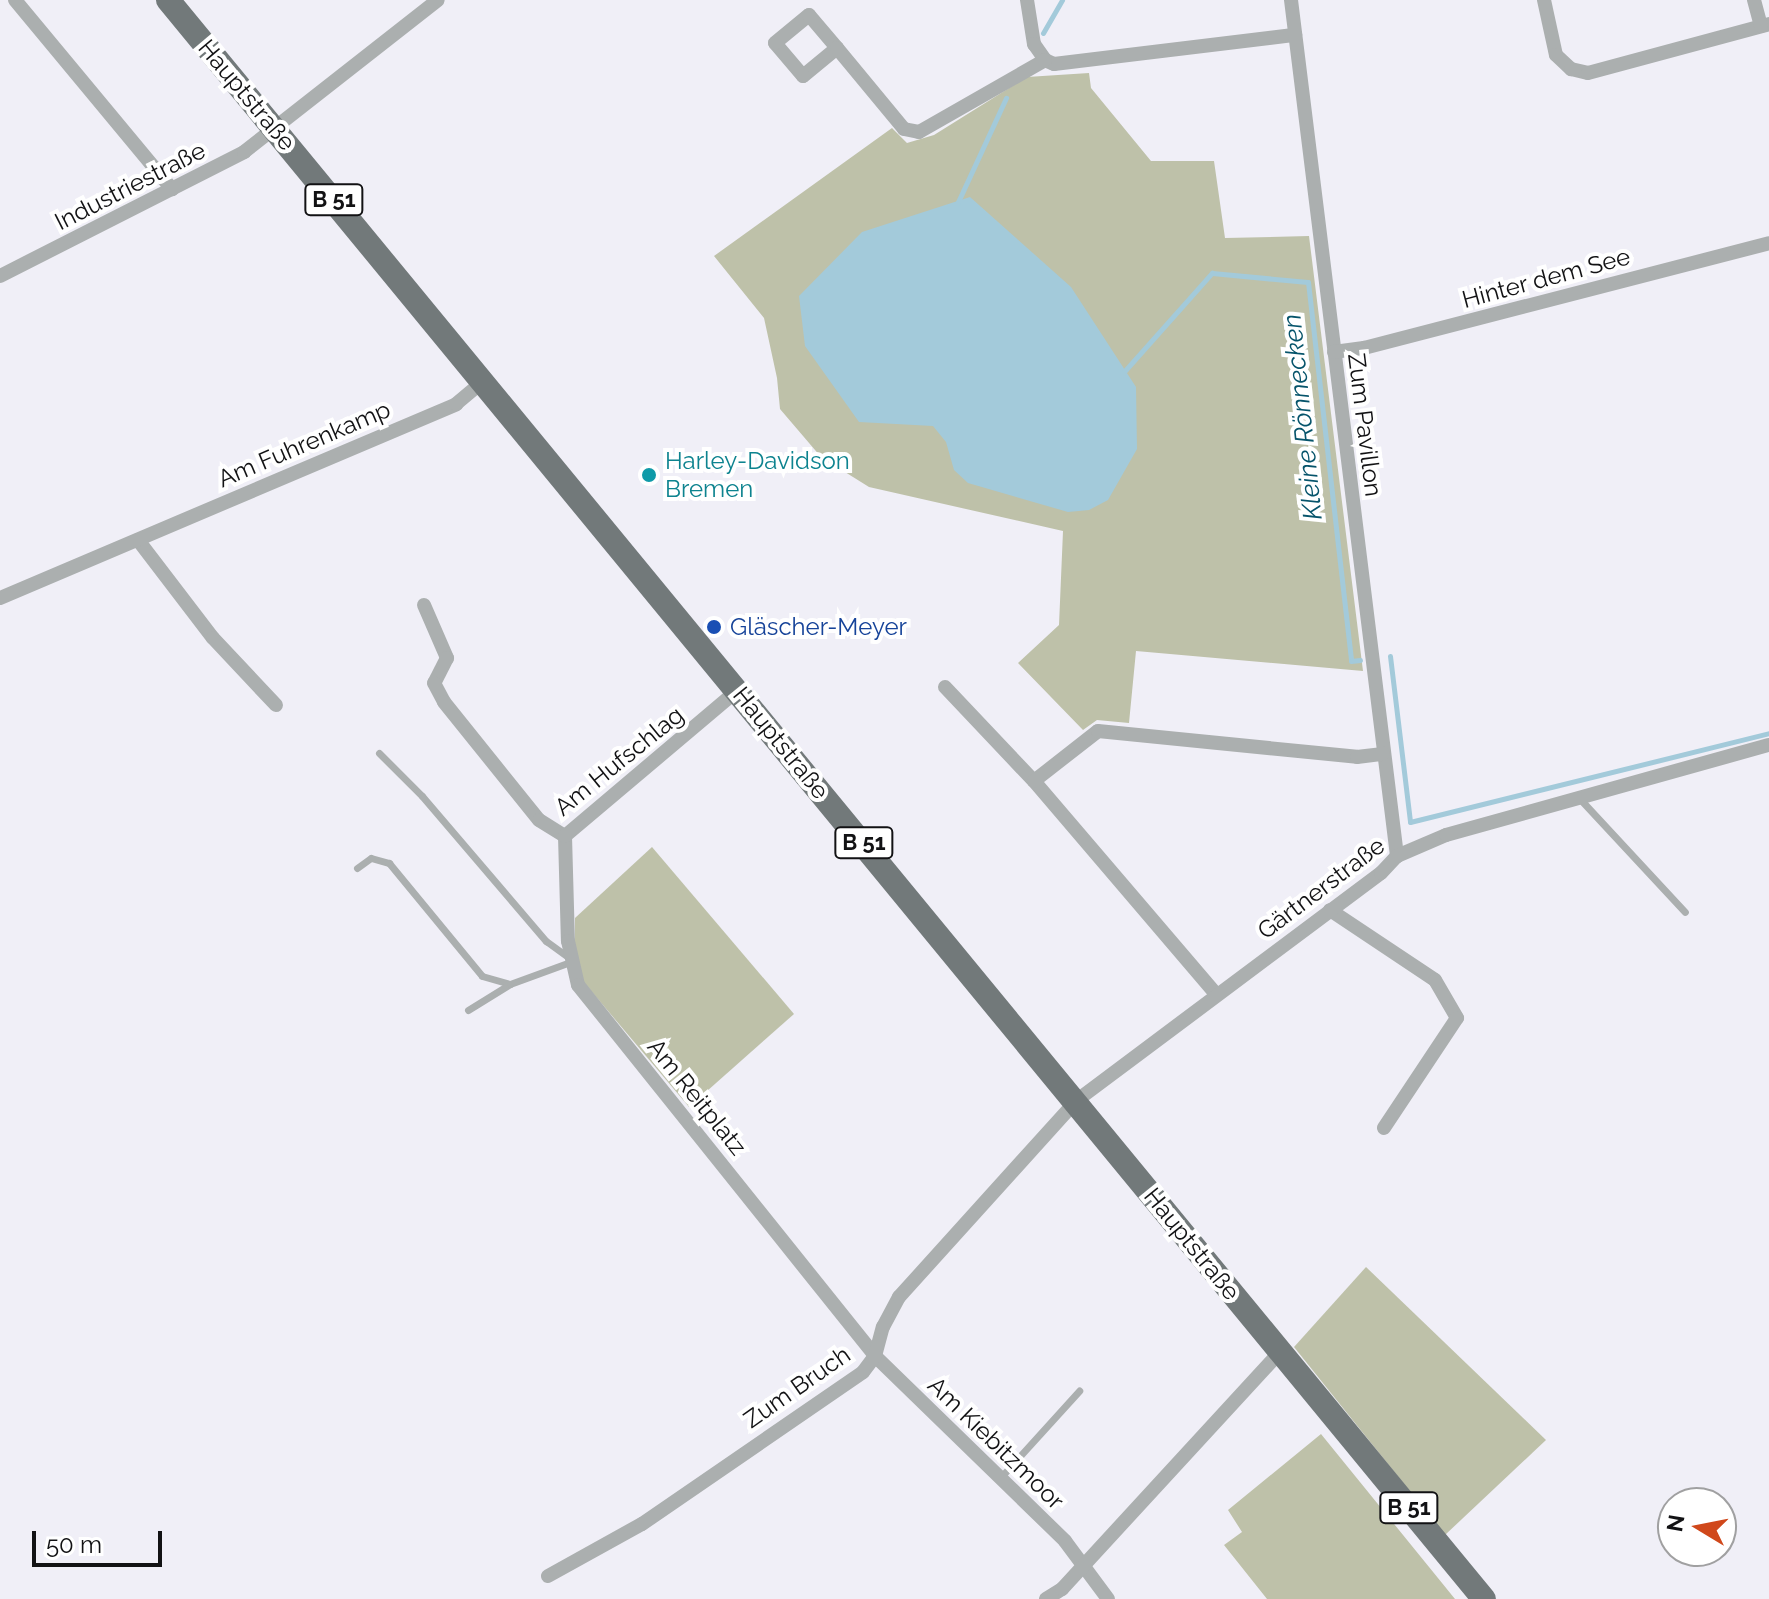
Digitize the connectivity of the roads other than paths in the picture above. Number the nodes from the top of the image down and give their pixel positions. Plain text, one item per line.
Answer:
1 (15, 0) edge
2 (168, 0) edge
3 (1027, 0) edge
4 (1291, 0) edge
5 (1544, 0) edge
6 (1754, 0) edge
7 (431, 2) edge
8 (1765, 25) edge
9 (1295, 35) junction
10 (837, 48) dead end
11 (1045, 60) junction
12 (277, 129) junction
13 (172, 189) junction
14 (1769, 243) edge
15 (0, 276) edge
16 (1334, 352) junction
17 (483, 381) junction
18 (138, 540) junction
19 (0, 598) edge
20 (424, 605) dead end
21 (945, 687) dead end
22 (738, 690) junction
23 (276, 705) dead end
24 (1769, 745) edge
25 (379, 753) dead end
26 (1383, 754) junction
27 (1034, 781) junction
28 (1578, 797) junction
29 (565, 836) junction
30 (1397, 856) junction
31 (357, 868) dead end
32 (1330, 910) junction
33 (1685, 912) dead end
34 (573, 961) junction
35 (510, 984) junction
36 (1216, 994) junction
37 (468, 1010) dead end
38 (1076, 1101) junction
39 (1384, 1128) dead end
40 (1280, 1352) junction
41 (875, 1356) junction
42 (1079, 1391) dead end
43 (1000, 1478) junction
44 (1085, 1563) junction
45 (548, 1576) dead end
46 (1046, 1599) edge
47 (1108, 1599) edge
48 (1484, 1599) edge

1 - 13 street
2 - 12 main road, Hauptstraße / B 51
3 - 11 street
4 - 9 street, Zum Pavillon
5 - 8 street
6 - 8 street
7 - 12 street, Industriestraße
9 - 11 street
9 - 16 street, Zum Pavillon
10 - 11 street
12 - 13 street, Industriestraße
12 - 17 main road, Hauptstraße / B 51
13 - 15 street, Industriestraße
14 - 16 street, Hinter dem See
16 - 26 street, Zum Pavillon
17 - 18 street, Am Fuhrenkamp
17 - 22 main road, Hauptstraße / B 51
18 - 19 street, Am Fuhrenkamp
18 - 23 street
20 - 29 street, Am Hufschlag
21 - 27 street
22 - 29 street, Am Hufschlag
22 - 38 main road, Hauptstraße / B 51
24 - 28 street, Gärtnerstraße
25 - 34 lane
26 - 27 street
26 - 30 street, Zum Pavillon
27 - 36 street
28 - 30 street, Gärtnerstraße
28 - 33 lane
29 - 34 street, Am Reitplatz
30 - 32 street, Gärtnerstraße
31 - 35 lane
32 - 36 street, Gärtnerstraße
32 - 39 street
34 - 35 lane
34 - 41 street, Am Reitplatz
35 - 37 lane
36 - 38 street, Gärtnerstraße
38 - 40 main road, Hauptstraße / B 51
38 - 41 street, Zum Bruch
40 - 44 street
40 - 48 main road, Hauptstraße / B 51
41 - 43 street, Am Kiebitzmoor
41 - 45 street, Zum Bruch
42 - 43 lane
43 - 44 street, Am Kiebitzmoor
44 - 46 street
44 - 47 street, Am Kiebitzmoor

